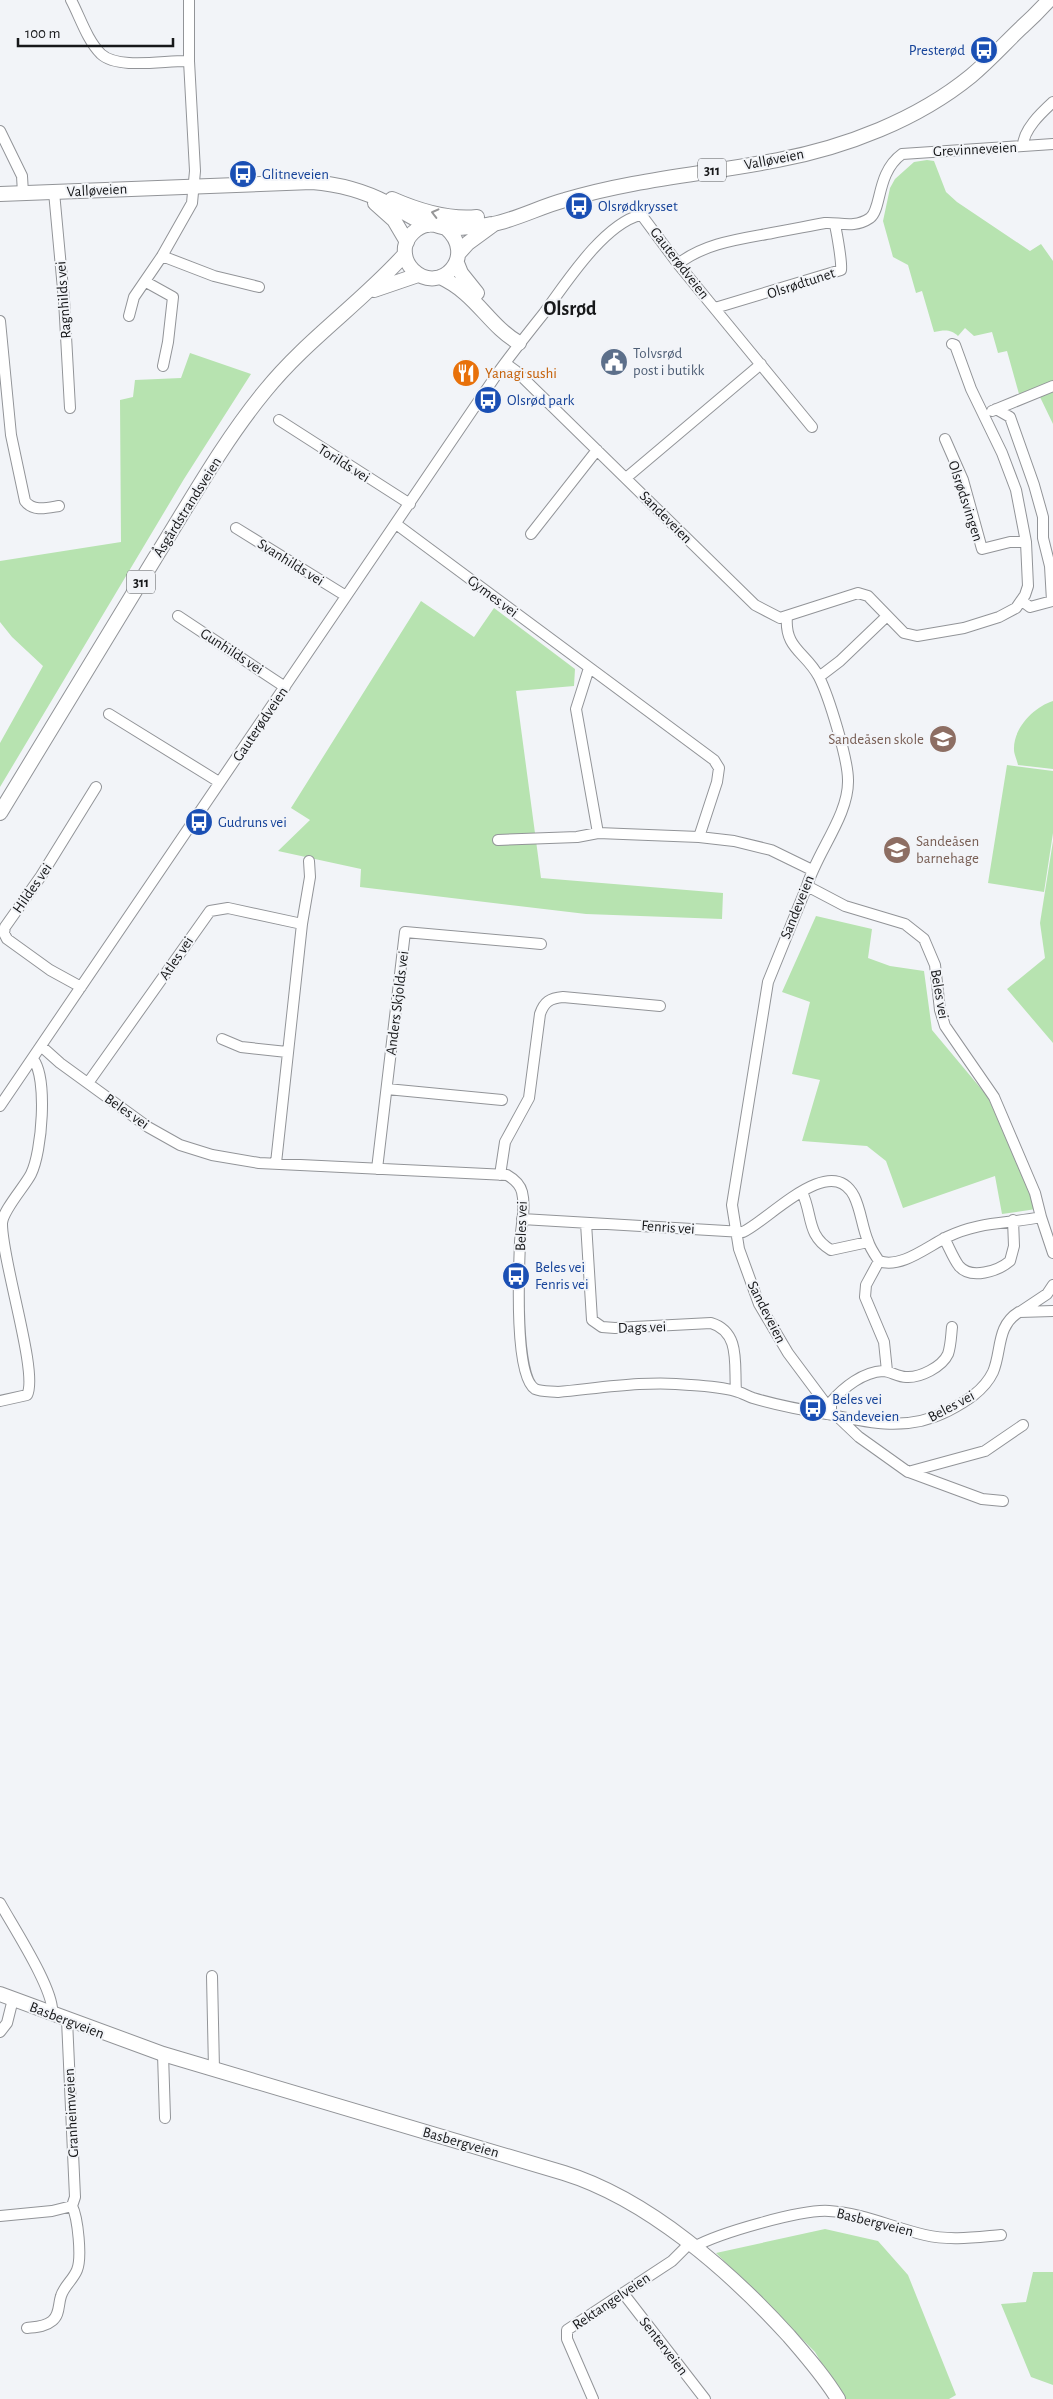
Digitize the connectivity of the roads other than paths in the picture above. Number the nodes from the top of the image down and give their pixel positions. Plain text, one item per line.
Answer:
1 (71, 0) edge
2 (189, 0) edge
3 (1038, 0) edge
4 (1048, 0) edge
5 (1022, 27) junction
6 (189, 61) junction
7 (1053, 102) edge
8 (0, 131) edge
9 (1053, 144) edge
10 (1022, 146) junction
11 (193, 186) junction
12 (354, 190) junction
13 (54, 192) junction
14 (23, 193) junction
15 (0, 194) edge
16 (367, 196) junction
17 (517, 215) junction
18 (495, 223) junction
19 (428, 225) junction
20 (835, 225) junction
21 (446, 228) junction
22 (406, 248) junction
23 (162, 256) junction
24 (458, 258) junction
25 (678, 264) junction
26 (418, 275) junction
27 (440, 277) junction
28 (146, 282) junction
29 (259, 286) dead end
30 (356, 301) junction
31 (715, 308) junction
32 (129, 316) dead end
33 (0, 321) edge
34 (520, 343) junction
35 (952, 344) dead end
36 (505, 363) junction
37 (760, 364) junction
38 (162, 366) dead end
39 (2, 368) edge
40 (1053, 386) edge
41 (70, 408) dead end
42 (996, 409) junction
43 (984, 415) junction
44 (279, 420) dead end
45 (812, 427) dead end
46 (945, 438) dead end
47 (597, 450) junction
48 (626, 478) junction
49 (410, 504) junction
50 (59, 506) dead end
51 (396, 524) junction
52 (236, 528) dead end
53 (530, 534) dead end
54 (1026, 542) junction
55 (346, 596) junction
56 (1022, 601) junction
57 (1052, 603) edge
58 (178, 616) dead end
59 (787, 616) junction
60 (887, 616) junction
61 (589, 668) junction
62 (819, 677) junction
63 (285, 687) junction
64 (109, 714) dead end
65 (219, 782) junction
66 (96, 787) dead end
67 (0, 813) edge
68 (598, 833) junction
69 (700, 837) junction
70 (498, 840) dead end
71 (309, 861) dead end
72 (812, 870) junction
73 (807, 886) junction
74 (302, 924) junction
75 (541, 944) dead end
76 (80, 987) junction
77 (660, 1006) dead end
78 (222, 1039) dead end
79 (40, 1046) junction
80 (287, 1052) junction
81 (33, 1059) junction
82 (88, 1083) junction
83 (387, 1089) junction
84 (502, 1100) dead end
85 (0, 1106) edge
86 (276, 1163) junction
87 (377, 1169) junction
88 (500, 1174) junction
89 (802, 1192) junction
90 (1039, 1218) junction
91 (522, 1219) junction
92 (1, 1220) edge
93 (1013, 1220) junction
94 (586, 1223) junction
95 (735, 1232) junction
96 (944, 1238) junction
97 (868, 1242) junction
98 (1053, 1252) edge
99 (879, 1261) junction
100 (1053, 1286) edge
101 (1053, 1311) edge
102 (1019, 1312) junction
103 (952, 1327) dead end
104 (887, 1371) junction
105 (736, 1391) junction
106 (0, 1401) edge
107 (834, 1414) junction
108 (1023, 1425) dead end
109 (908, 1472) junction
110 (1003, 1500) dead end
111 (0, 1902) edge
112 (212, 1976) dead end
113 (6, 1996) edge
114 (52, 2014) junction
115 (67, 2020) junction
116 (0, 2032) edge
117 (163, 2054) junction
118 (214, 2069) junction
119 (165, 2118) dead end
120 (72, 2206) junction
121 (0, 2216) edge
122 (1001, 2235) dead end
123 (692, 2246) junction
124 (623, 2294) junction
125 (27, 2328) dead end
126 (593, 2399) edge
127 (705, 2399) edge
128 (838, 2399) edge

1 - 6 street
2 - 6 street
3 - 5 main road, Valløveien / 311
4 - 5 main road, Valløveien / 311
5 - 17 main road, Valløveien / 311
6 - 11 street
7 - 10 street
8 - 14 street
9 - 10 street, Grevinneveien
10 - 20 street, Grevinneveien
11 - 12 main road, Valløveien
11 - 13 main road, Valløveien
11 - 23 street
12 - 16 main road, Valløveien
17 -> 12 main road
13 - 14 main road, Valløveien
13 - 41 street, Ragnhilds vei
14 - 15 main road, Valløveien
16 - 19 main road, Valløveien
16 - 22 main road, Valløveien
17 - 18 main road, Valløveien / 311
18 - 21 main road, Valløveien / 311
18 - 24 main road, Valløveien / 311
19 - 21 main road, 311
19 - 22 main road, 311
20 - 25 street
20 - 31 street, Olsrødtunet
21 - 24 main road
22 - 26 main road
22 - 30 main road, Åsgårdstrandsveien / 311
23 - 28 street
23 - 29 street
24 - 27 main road, 311
24 - 34 main road
25 - 31 street, Gauterødveien
25 - 34 street, Gauterødveien
26 - 27 main road, 311
26 - 30 main road, Åsgårdstrandsveien / 311
27 - 34 main road
28 - 32 street
28 - 38 street
30 - 67 main road, Åsgårdstrandsveien / 311
31 - 37 street, Gauterødveien
33 - 39 street
34 - 36 street, Gauterødveien
35 - 43 street
36 - 47 street, Sandeveien
36 - 49 street, Gauterødveien
37 - 45 street, Gauterødveien
37 - 48 street, Sandeveien
39 - 50 street
40 - 42 street
42 - 43 street
42 - 57 street
43 - 54 street
44 - 49 street, Torilds vei
46 - 54 street, Olsrødsvingen
47 - 48 street, Sandeveien
47 - 53 street
48 - 59 street, Sandeveien
49 - 51 street, Gauterødveien
51 - 55 street, Gauterødveien
51 - 61 street, Gymes vei
52 - 55 street, Svanhilds vei
54 - 56 street
55 - 63 street, Gauterødveien
56 - 57 street
56 - 60 street
58 - 63 street, Gunhilds vei
59 - 60 street
59 - 62 street, Sandeveien
60 - 62 street
61 - 68 street
61 - 69 street, Gymes vei
62 - 72 street, Sandeveien
63 - 65 street, Gauterødveien
64 - 65 street
65 - 76 street, Gauterødveien
66 - 76 street, Hildes vei
68 - 69 street
68 - 70 street
69 - 72 street
71 - 74 street
72 - 73 street, Sandeveien
73 - 90 street, Beles vei
73 - 95 street, Sandeveien
74 - 80 street
74 - 82 street, Atles vei
75 - 83 street, Anders Skjolds vei
76 - 79 street, Gauterødveien
77 - 88 street
78 - 80 street
79 - 81 street, Gauterødveien
79 - 82 street, Beles vei
80 - 86 street
81 - 85 street, Gauterødveien
81 - 92 street
82 - 86 street, Beles vei
83 - 84 street
83 - 87 street, Anders Skjolds vei
86 - 87 street, Beles vei
87 - 88 street, Beles vei
88 - 91 street, Beles vei
89 - 95 street, Fenris vei
89 - 97 street
89 - 97 street, Fenris vei
90 - 93 street
90 - 98 street, Beles vei
91 - 94 street, Fenris vei
91 - 105 street, Beles vei
92 - 106 street
93 - 96 street
93 - 96 street
94 - 95 street, Fenris vei
94 - 105 street, Dags vei
95 - 107 street, Sandeveien
96 - 99 street
97 - 99 street, Fenris vei
99 - 104 street
100 - 102 street, Beles vei
101 - 102 street
102 - 107 street, Beles vei
103 - 104 street
104 - 107 street
105 - 107 street, Beles vei
107 - 109 street, Sandeveien
108 - 109 street
109 - 110 street, Sandeveien
111 - 114 street
112 - 118 street
113 - 114 main road, Basbergveien
113 - 116 street
114 - 115 main road, Basbergveien
115 - 117 main road, Basbergveien
115 - 120 street, Granheimveien
117 - 118 main road, Basbergveien
117 - 119 street
118 - 123 main road, Basbergveien
120 - 121 street
120 - 125 street, Granheimveien
122 - 123 street, Basbergveien
123 - 124 street, Rektangelveien
123 - 128 main road, Basbergveien
124 - 126 street, Rektangelveien
124 - 127 street, Senterveien

